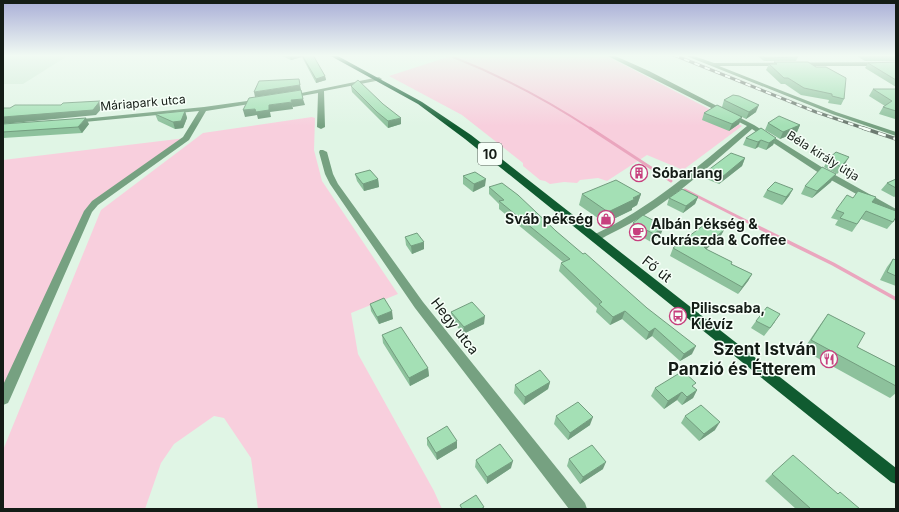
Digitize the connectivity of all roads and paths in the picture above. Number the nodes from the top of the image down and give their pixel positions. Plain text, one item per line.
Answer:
1 (379, 79) joint
2 (660, 79) edge
3 (748, 79) edge
4 (321, 91) junction
5 (284, 97) edge
6 (269, 99) edge
7 (204, 109) junction
8 (66, 121) edge
9 (752, 126) junction
10 (321, 127) dead end
11 (896, 134) edge
12 (323, 152) dead end
13 (896, 213) edge
14 (594, 238) junction
15 (3, 399) edge
16 (896, 477) edge
17 (580, 509) edge

1 - 4 street
1 - 14 main road, Fő út / 10
2 - 9 street, Béla király útja
3 - 11 street
4 - 5 street
4 - 10 street
6 - 7 street, Máriapark utca
7 - 8 street, Máriapark utca
7 - 15 street
9 - 13 street, Béla király útja
9 - 14 street
12 - 17 street, Hegy utca
14 - 16 main road, Fő út / 10

